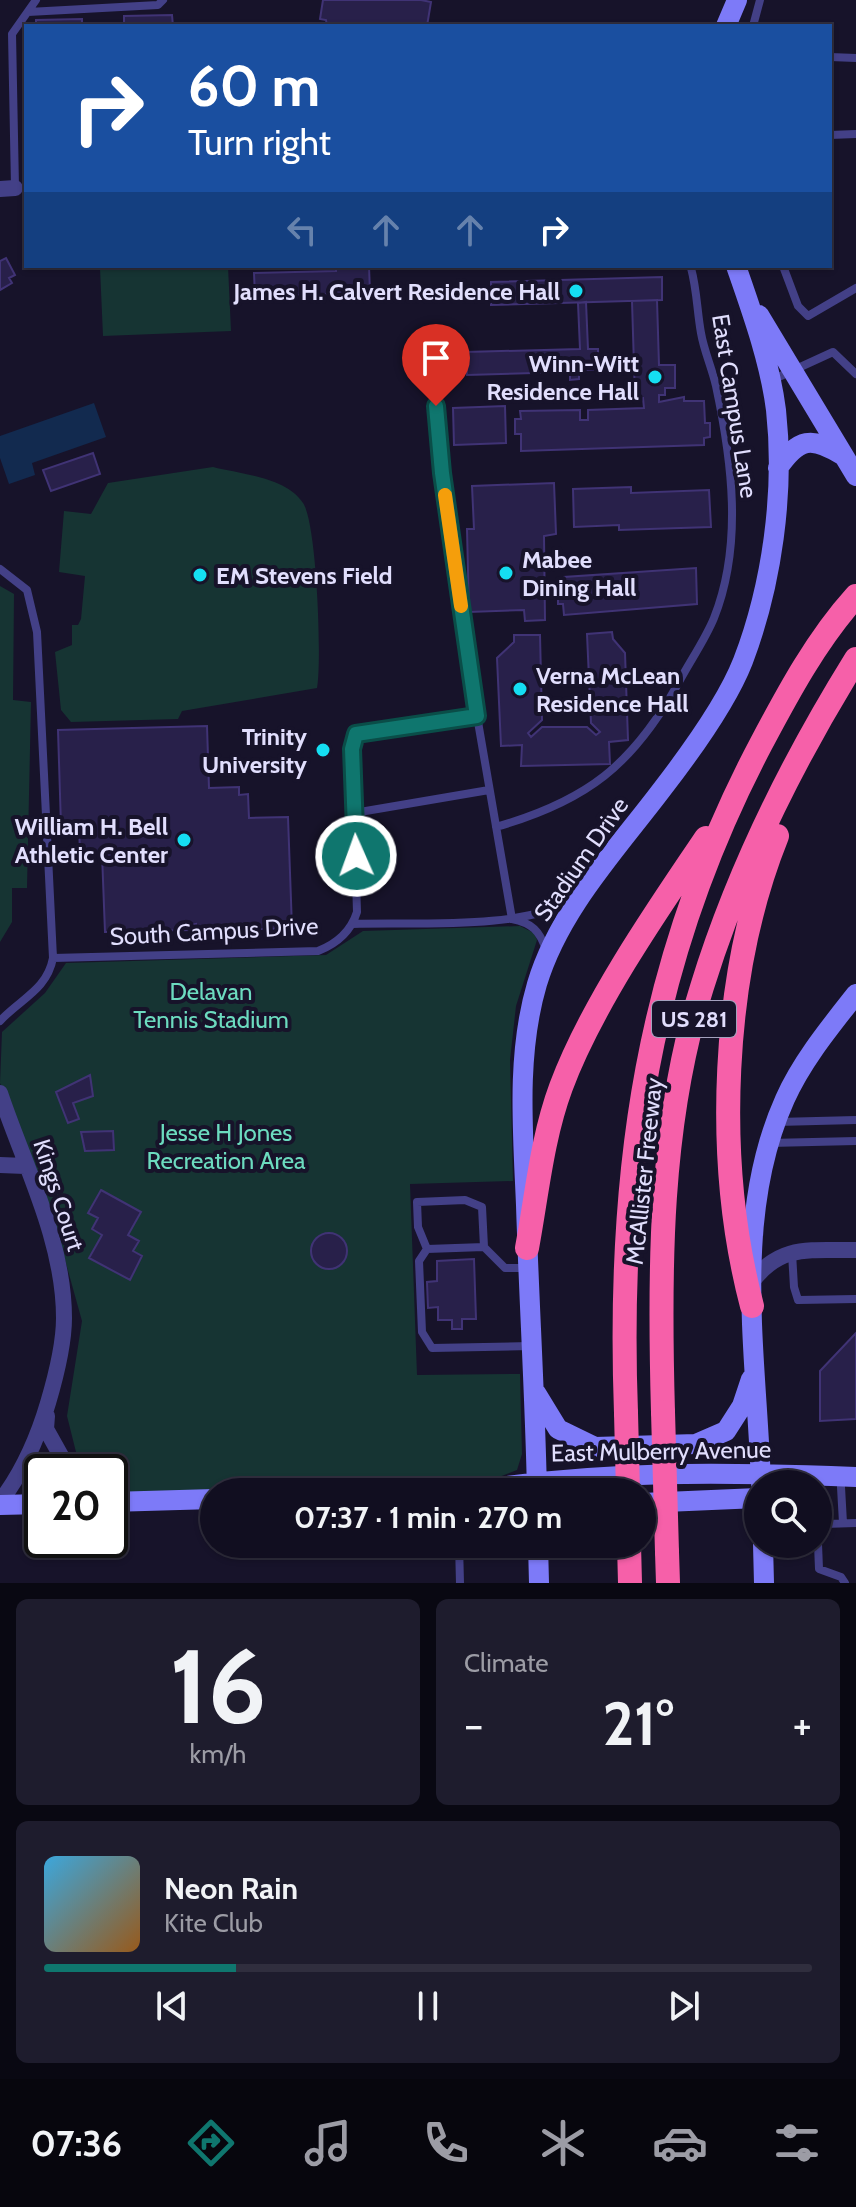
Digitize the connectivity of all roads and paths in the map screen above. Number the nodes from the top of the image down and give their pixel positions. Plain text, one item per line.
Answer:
1 (36, 0) edge
2 (163, 0) edge
3 (737, 0) edge
4 (760, 0) edge
5 (28, 12) junction
6 (727, 24) edge
7 (754, 24) edge
8 (832, 57) edge
9 (856, 58) edge
10 (856, 134) edge
11 (832, 135) edge
12 (7, 188) edge
13 (691, 268) edge
14 (737, 268) edge
15 (784, 268) edge
16 (743, 287) junction
17 (856, 288) edge
18 (854, 370) edge
19 (792, 372) junction
20 (770, 381) junction
21 (436, 406) dead end
22 (842, 455) junction
23 (778, 468) junction
24 (856, 476) edge
25 (0, 569) edge
26 (856, 596) edge
27 (856, 662) edge
28 (477, 716) junction
29 (489, 790) junction
30 (734, 797) junction
31 (354, 813) junction
32 (496, 827) junction
33 (587, 890) junction
34 (512, 919) junction
35 (353, 924) junction
36 (548, 957) junction
37 (53, 958) junction
38 (855, 997) edge
39 (0, 1021) edge
40 (0, 1093) edge
41 (856, 1120) edge
42 (776, 1122) junction
43 (856, 1141) edge
44 (768, 1143) junction
45 (0, 1165) edge
46 (25, 1166) junction
47 (484, 1247) junction
48 (427, 1249) junction
49 (856, 1250) edge
50 (792, 1252) junction
51 (528, 1258) junction
52 (752, 1294) junction
53 (856, 1299) edge
54 (531, 1346) junction
55 (754, 1370) junction
56 (533, 1385) junction
57 (47, 1408) junction
58 (60, 1454) edge
59 (760, 1470) edge
60 (537, 1478) edge
61 (628, 1478) edge
62 (744, 1479) edge
63 (656, 1482) edge
64 (851, 1483) edge
65 (200, 1499) edge
66 (744, 1499) edge
67 (128, 1501) edge
68 (656, 1502) edge
69 (0, 1503) edge
70 (24, 1504) edge
71 (843, 1523) junction
72 (856, 1523) edge
73 (832, 1524) edge
74 (459, 1558) edge
75 (538, 1558) edge
76 (629, 1558) edge
77 (763, 1558) edge
78 (819, 1558) edge
79 (460, 1583) edge
80 (539, 1583) edge
81 (630, 1583) edge
82 (668, 1583) edge
83 (764, 1583) edge
84 (845, 1583) edge

1 - 5 lane
2 - 5 lane
3 - 6 main road
4 - 7 lane
5 - 12 lane
8 - 9 lane
10 - 11 lane
13 - 32 lane, East Campus Lane
14 - 16 main road, Stadium Drive
15 - 17 lane
16 - 19 main road, Stadium Drive
16 - 20 main road, Stadium Drive
18 - 19 lane
19 - 20 lane
19 - 22 main road, Stadium Drive
20 - 23 main road, Stadium Drive
21 - 28 lane
22 - 23 main road
22 - 24 main road, Stadium Drive
23 - 33 main road, Stadium Drive
25 - 37 lane
26 - 30 highway, McAllister Freeway / US 281
27 - 52 highway
27 - 82 highway, McAllister Freeway / US 281, bridge
28 - 29 lane
28 - 31 lane
29 - 31 lane
29 - 32 lane
30 - 51 highway
30 - 61 highway, McAllister Freeway / US 281, bridge
31 - 35 lane
32 - 34 lane
33 - 34 lane, South Campus Drive
33 - 36 main road, Stadium Drive
34 - 35 lane, South Campus Drive
34 - 36 lane
35 - 37 lane, South Campus Drive
36 - 51 main road, Stadium Drive
37 - 39 lane
38 - 42 main road
40 - 46 street, Kings Court
41 - 42 lane
42 - 44 main road
43 - 44 lane
44 - 52 main road
45 - 46 street
46 - 57 street, Kings Court
47 - 48 lane
47 - 48 lane
47 - 51 lane
48 - 54 lane
49 - 50 street
50 - 52 street
50 - 53 lane
51 - 54 main road, Stadium Drive
52 - 55 main road
54 - 56 main road, Stadium Drive
55 - 56 main road
55 - 59 main road
56 - 60 main road, Stadium Drive
57 - 58 street, Kings Court
57 - 69 street, Kings Court
62 - 63 main road, East Mulberry Avenue
64 - 71 lane
65 - 67 main road
66 - 68 main road, East Mulberry Avenue
69 - 70 main road
71 - 72 lane
71 - 73 lane
74 - 79 lane
75 - 80 main road
76 - 81 highway
77 - 83 main road
78 - 84 lane

